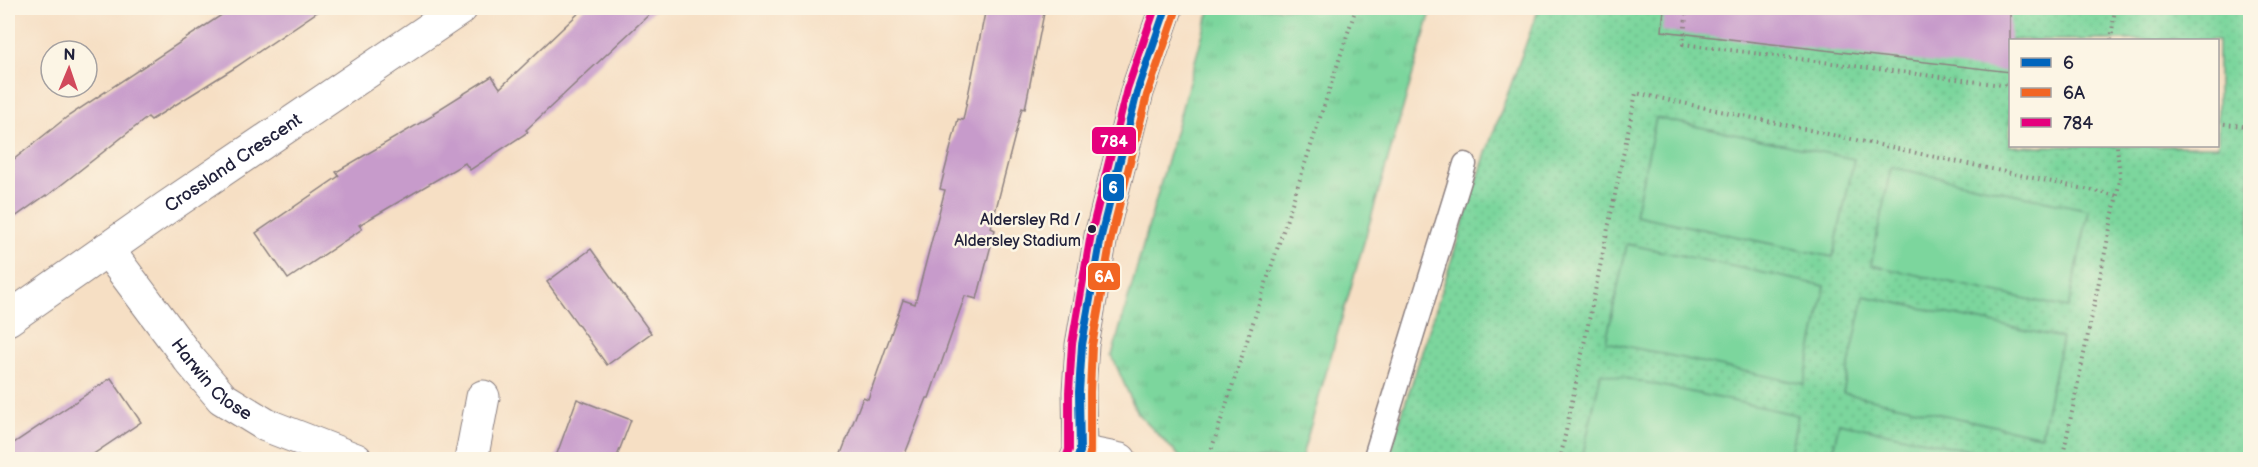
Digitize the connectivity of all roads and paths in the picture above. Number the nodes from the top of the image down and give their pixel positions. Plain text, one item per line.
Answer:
1 (461, 8) edge
2 (1166, 8) edge
3 (1356, 8) edge
4 (1687, 8) edge
5 (2115, 8) edge
6 (2111, 39) edge
7 (2009, 86) edge
8 (2219, 123) edge
9 (2250, 128) edge
10 (2117, 147) edge
11 (1465, 164) dead end
12 (2118, 196) junction
13 (107, 249) junction
14 (8, 320) edge
15 (483, 397) dead end
16 (1080, 457) edge
17 (356, 459) edge
18 (471, 459) edge
19 (1120, 459) edge
20 (1208, 459) edge
21 (1374, 459) edge
22 (1560, 459) edge
23 (2062, 459) edge

1 - 13 street, Crossland Crescent
2 - 16 street
3 - 20 path
4 - 7 path
5 - 6 path
8 - 9 path
10 - 12 path
11 - 21 lane
12 - 22 path
12 - 23 path
13 - 14 street, Crossland Crescent
13 - 17 street, Harwin Close
15 - 18 street
16 - 19 street

